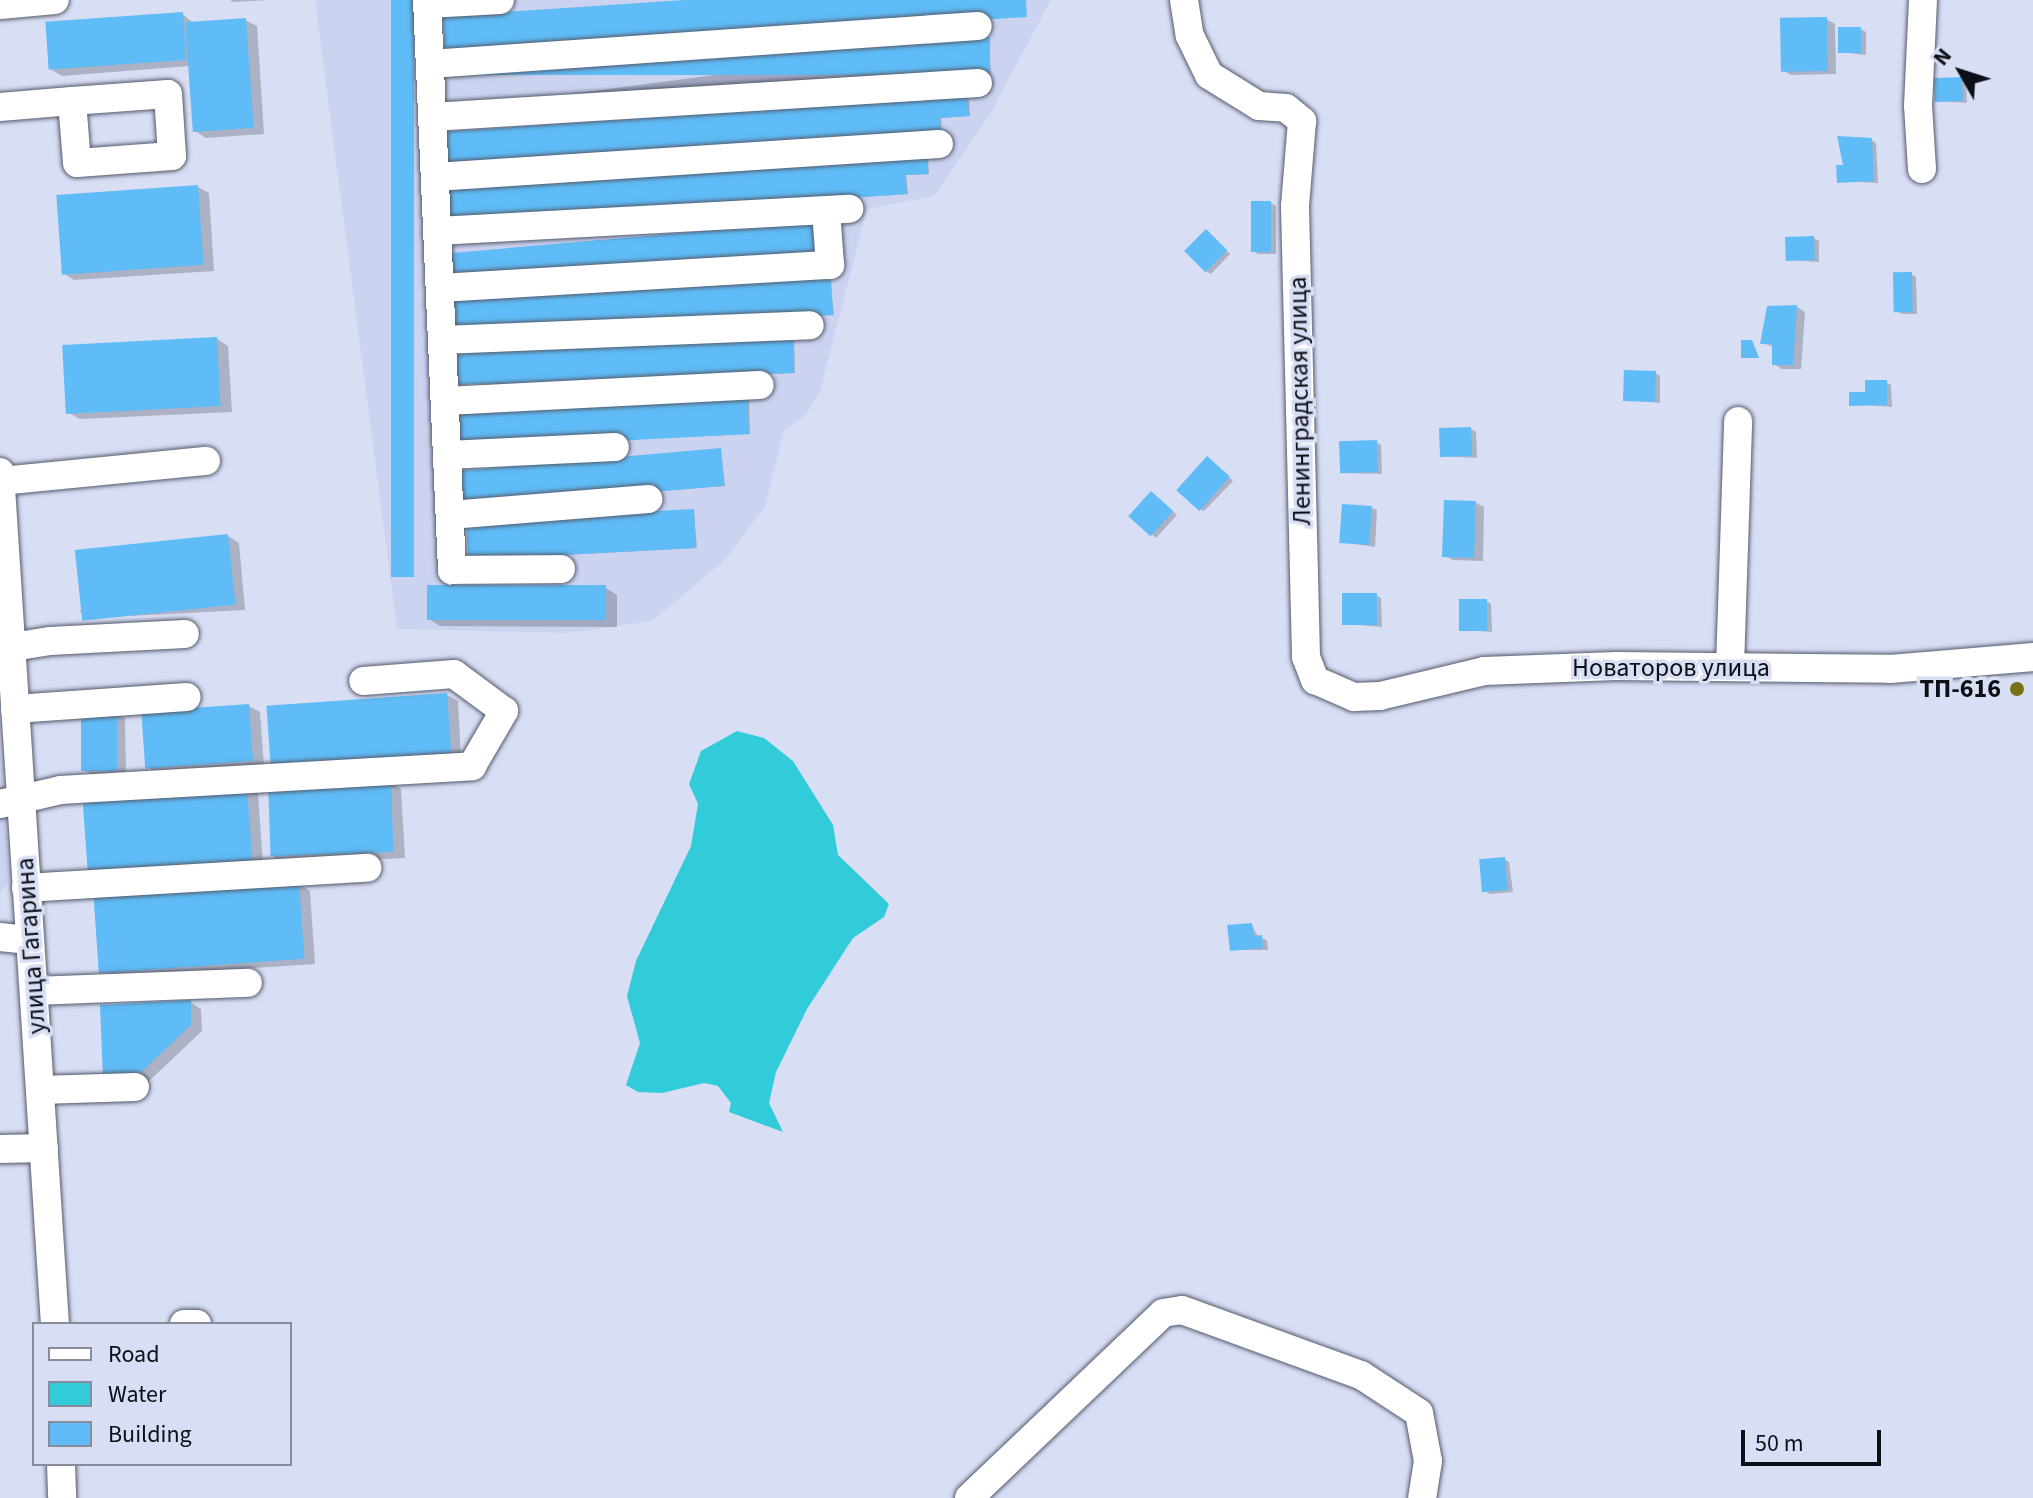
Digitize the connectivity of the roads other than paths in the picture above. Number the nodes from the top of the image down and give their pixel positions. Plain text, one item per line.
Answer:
1 (55, 0) edge
2 (500, 0) edge
3 (1184, 0) edge
4 (1923, 0) edge
5 (427, 2) edge
6 (0, 5) edge
7 (978, 26) dead end
8 (430, 64) junction
9 (978, 83) dead end
10 (72, 101) dead end
11 (0, 107) edge
12 (432, 117) junction
13 (939, 144) dead end
14 (1922, 169) dead end
15 (435, 177) junction
16 (437, 231) junction
17 (440, 288) junction
18 (810, 325) dead end
19 (442, 340) junction
20 (760, 385) dead end
21 (445, 401) junction
22 (1738, 421) dead end
23 (615, 447) dead end
24 (447, 455) junction
25 (206, 461) dead end
26 (0, 472) edge
27 (1, 481) edge
28 (648, 499) dead end
29 (450, 515) junction
30 (561, 569) dead end
31 (185, 634) dead end
32 (5, 649) edge
33 (2033, 657) edge
34 (1730, 667) junction
35 (1315, 680) joint
36 (363, 681) dead end
37 (187, 697) dead end
38 (15, 709) junction
39 (8, 739) edge
40 (10, 803) edge
41 (367, 868) dead end
42 (17, 880) edge
43 (0, 937) edge
44 (30, 940) junction
45 (248, 983) dead end
46 (35, 991) junction
47 (135, 1087) dead end
48 (40, 1090) junction
49 (44, 1148) junction
50 (0, 1149) edge
51 (55, 1322) edge
52 (61, 1466) edge
53 (62, 1498) edge
54 (969, 1498) edge
55 (1422, 1498) edge

1 - 6 street
2 - 5 street
3 - 35 street, Ленинградская улица
4 - 14 street
5 - 8 street
7 - 8 street
8 - 12 street
9 - 12 street
10 - 11 street
12 - 15 street
13 - 15 street
15 - 16 street
16 - 17 street
16 - 17 street
17 - 19 street
18 - 19 street
19 - 21 street
20 - 21 street
21 - 24 street
22 - 34 street
23 - 24 street
24 - 29 street
25 - 27 street
26 - 27 street, улица Гагарина
27 - 32 street, улица Гагарина
28 - 29 street
29 - 30 street
31 - 32 street
32 - 38 street, улица Гагарина
33 - 34 street, Новаторов улица
34 - 35 street, Новаторов улица
36 - 40 street
37 - 38 street
38 - 39 street, улица Гагарина
39 - 40 street, улица Гагарина
40 - 42 street, улица Гагарина
41 - 42 street
42 - 44 street, улица Гагарина
43 - 44 street
44 - 46 street, улица Гагарина
45 - 46 street
46 - 48 street, улица Гагарина
47 - 48 street
48 - 49 street, улица Гагарина
49 - 50 street
49 - 51 street, улица Гагарина
52 - 53 street
54 - 55 street

